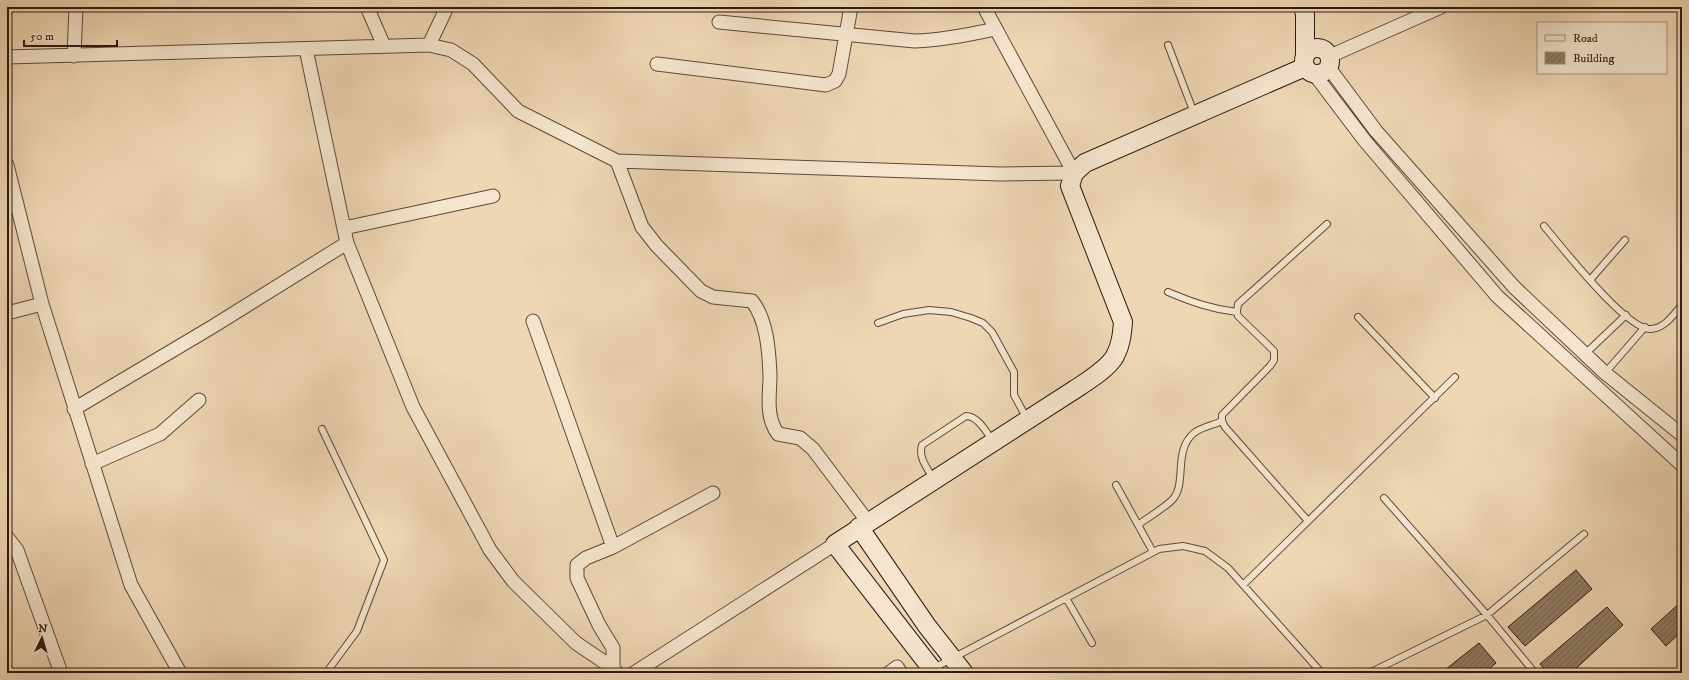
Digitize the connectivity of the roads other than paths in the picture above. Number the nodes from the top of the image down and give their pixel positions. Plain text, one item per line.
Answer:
1 (76, 7) edge
2 (367, 7) edge
3 (447, 7) edge
4 (851, 7) edge
5 (984, 7) edge
6 (1441, 7) edge
7 (1304, 11) edge
8 (719, 22) dead end
9 (996, 29) junction
10 (846, 35) junction
11 (429, 45) junction
12 (1168, 45) dead end
13 (384, 46) junction
14 (306, 49) junction
15 (74, 56) junction
16 (7, 58) edge
17 (1318, 62) junction
18 (657, 64) dead end
19 (1194, 115) junction
20 (617, 161) junction
21 (7, 164) edge
22 (1074, 173) junction
23 (493, 196) dead end
24 (1327, 224) dead end
25 (1544, 226) dead end
26 (344, 228) junction
27 (1625, 240) dead end
28 (347, 243) junction
29 (1590, 280) junction
30 (1168, 292) dead end
31 (42, 304) junction
32 (1682, 305) edge
33 (1237, 312) junction
34 (7, 313) edge
35 (1626, 315) junction
36 (1358, 317) dead end
37 (533, 321) dead end
38 (878, 324) dead end
39 (1645, 327) junction
40 (1585, 354) junction
41 (1605, 373) junction
42 (1456, 377) dead end
43 (1435, 398) junction
44 (199, 400) dead end
45 (74, 409) junction
46 (1027, 420) junction
47 (1222, 421) junction
48 (322, 429) dead end
49 (1682, 435) edge
50 (994, 442) junction
51 (92, 464) junction
52 (1682, 465) edge
53 (934, 480) junction
54 (1116, 484) dead end
55 (713, 493) dead end
56 (1384, 498) dead end
57 (1308, 521) junction
58 (863, 525) junction
59 (1138, 525) junction
60 (1584, 534) dead end
61 (7, 537) edge
62 (835, 544) junction
63 (613, 547) junction
64 (1153, 552) junction
65 (1243, 585) junction
66 (1066, 598) junction
67 (1487, 615) junction
68 (1092, 642) dead end
69 (952, 658) junction
70 (615, 670) edge
71 (933, 671) edge
72 (61, 673) edge
73 (180, 673) edge
74 (328, 673) edge
75 (634, 673) edge
76 (889, 673) edge
77 (901, 673) edge
78 (964, 673) edge
79 (1324, 673) edge
80 (1369, 673) edge
81 (1535, 673) edge

1 - 15 street
2 - 13 street
3 - 11 street
4 - 10 street
5 - 9 street
6 - 17 street
7 - 17 street
8 - 10 street
9 - 10 street
9 - 22 street
10 - 18 street
11 - 13 street
11 - 20 street
12 - 19 lane
13 - 14 street
14 - 15 street
14 - 26 street
15 - 16 street
17 - 19 street
17 - 40 street
17 - 52 street
19 - 22 street
20 - 22 street
20 - 58 street
21 - 31 street
22 - 46 street
23 - 26 street
24 - 33 lane
25 - 29 lane
26 - 28 street
27 - 29 lane
28 - 45 street
28 - 70 street
29 - 35 lane
30 - 33 lane
31 - 34 street
31 - 45 street
32 - 39 lane
33 - 47 lane
35 - 39 lane
35 - 40 lane
36 - 43 lane
37 - 63 street
38 - 46 lane
39 - 41 lane
40 - 41 street
41 - 49 street
42 - 43 lane
43 - 57 lane
44 - 51 street
45 - 51 street
46 - 50 street
47 - 57 lane
47 - 59 lane
48 - 74 lane
50 - 53 street
50 - 53 lane
51 - 73 street
53 - 58 street
54 - 59 lane
55 - 63 street
56 - 67 lane
57 - 65 lane
58 - 62 street
58 - 69 street
59 - 64 lane
60 - 67 lane
61 - 72 street
62 - 71 street
62 - 75 street
63 - 70 street
64 - 65 lane
64 - 66 lane
65 - 79 lane
66 - 68 lane
66 - 69 lane
67 - 80 lane
67 - 81 lane
69 - 71 lane
69 - 78 street
76 - 77 street

